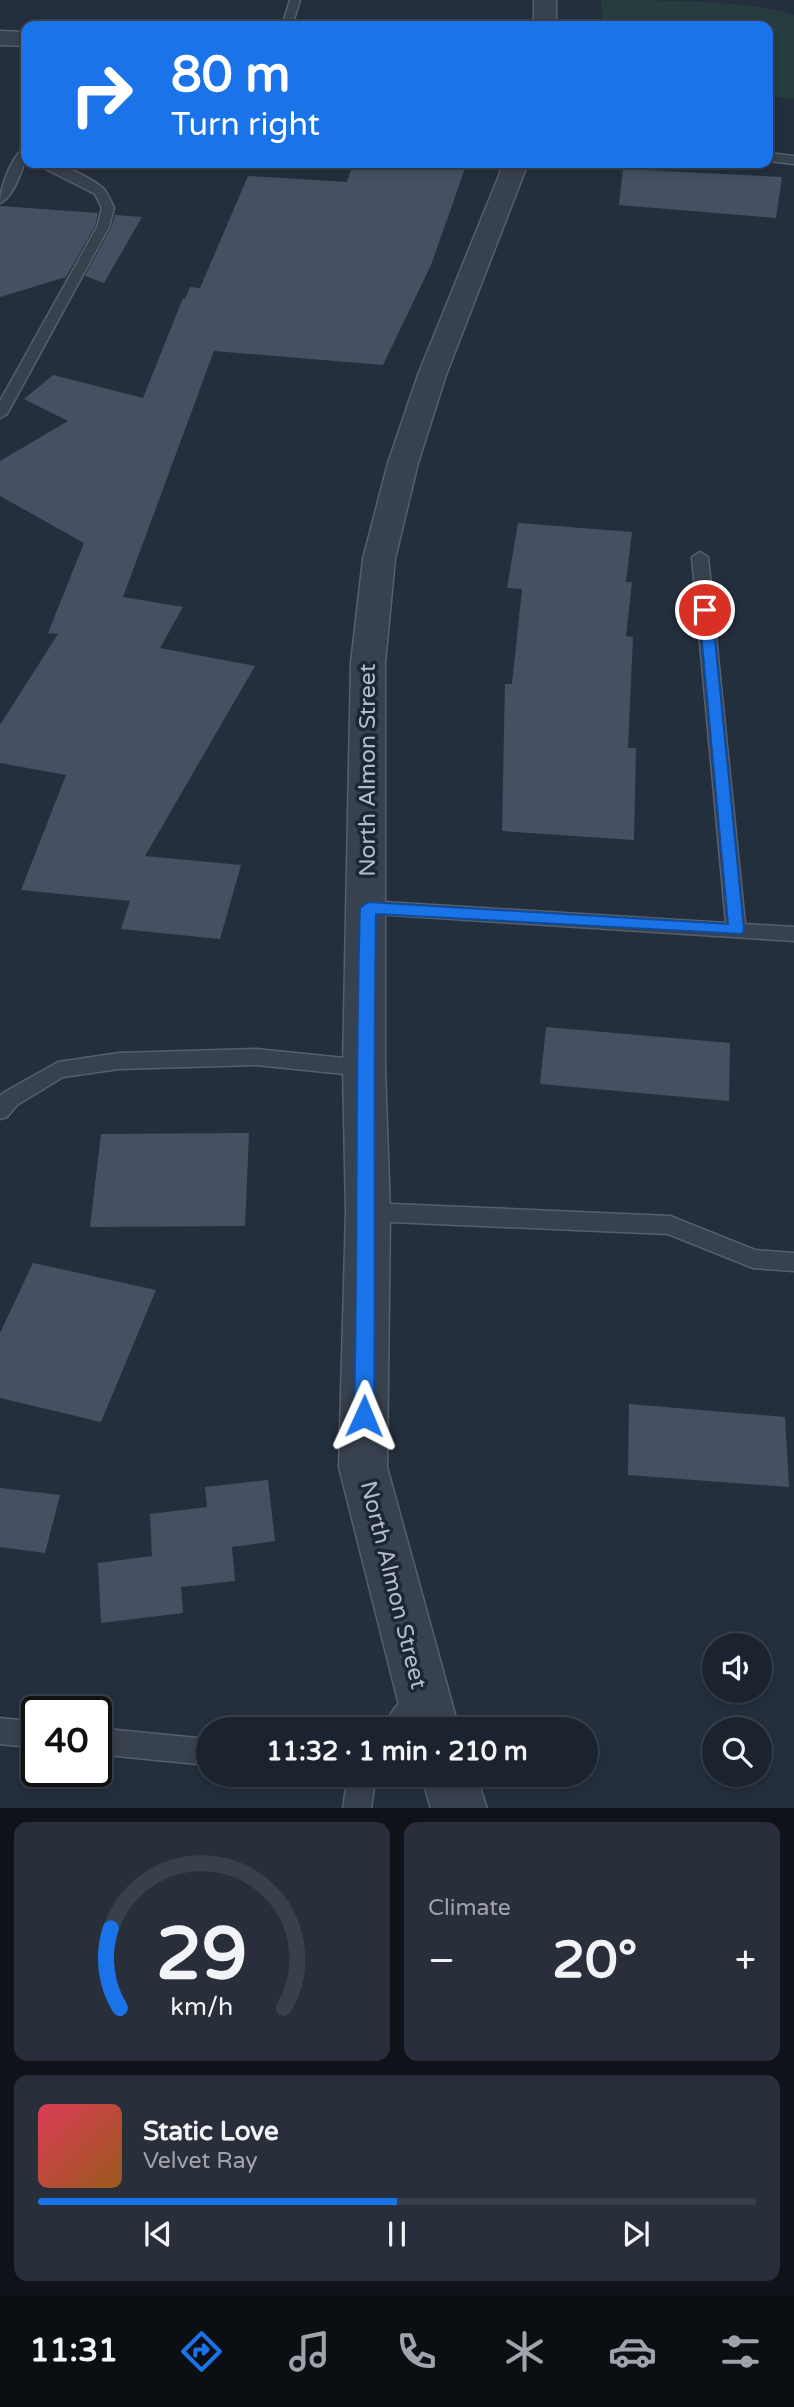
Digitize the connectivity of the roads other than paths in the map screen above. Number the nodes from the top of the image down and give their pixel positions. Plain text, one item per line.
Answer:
1 (295, 0) edge
2 (545, 0) edge
3 (289, 21) edge
4 (545, 21) edge
5 (0, 38) edge
6 (21, 39) edge
7 (773, 158) edge
8 (794, 160) edge
9 (21, 163) edge
10 (53, 168) edge
11 (514, 168) edge
12 (0, 199) edge
13 (0, 414) edge
14 (700, 557) dead end
15 (368, 908) junction
16 (736, 930) junction
17 (794, 934) edge
18 (364, 1068) junction
19 (0, 1111) edge
20 (368, 1212) junction
21 (794, 1262) edge
22 (427, 1714) edge
23 (0, 1731) edge
24 (21, 1733) edge
25 (112, 1743) edge
26 (196, 1751) edge
27 (360, 1787) edge
28 (452, 1787) edge
29 (357, 1808) edge
30 (459, 1808) edge

1 - 3 lane
2 - 4 street
5 - 6 street
7 - 8 lane
9 - 12 lane
10 - 13 lane
11 - 15 street, North Almon Street
14 - 16 lane
15 - 16 lane
15 - 18 street, North Almon Street
16 - 17 lane
18 - 19 lane
18 - 20 street, North Almon Street
20 - 21 lane
20 - 22 street, North Almon Street
23 - 24 lane
25 - 26 lane
27 - 29 lane
28 - 30 street

